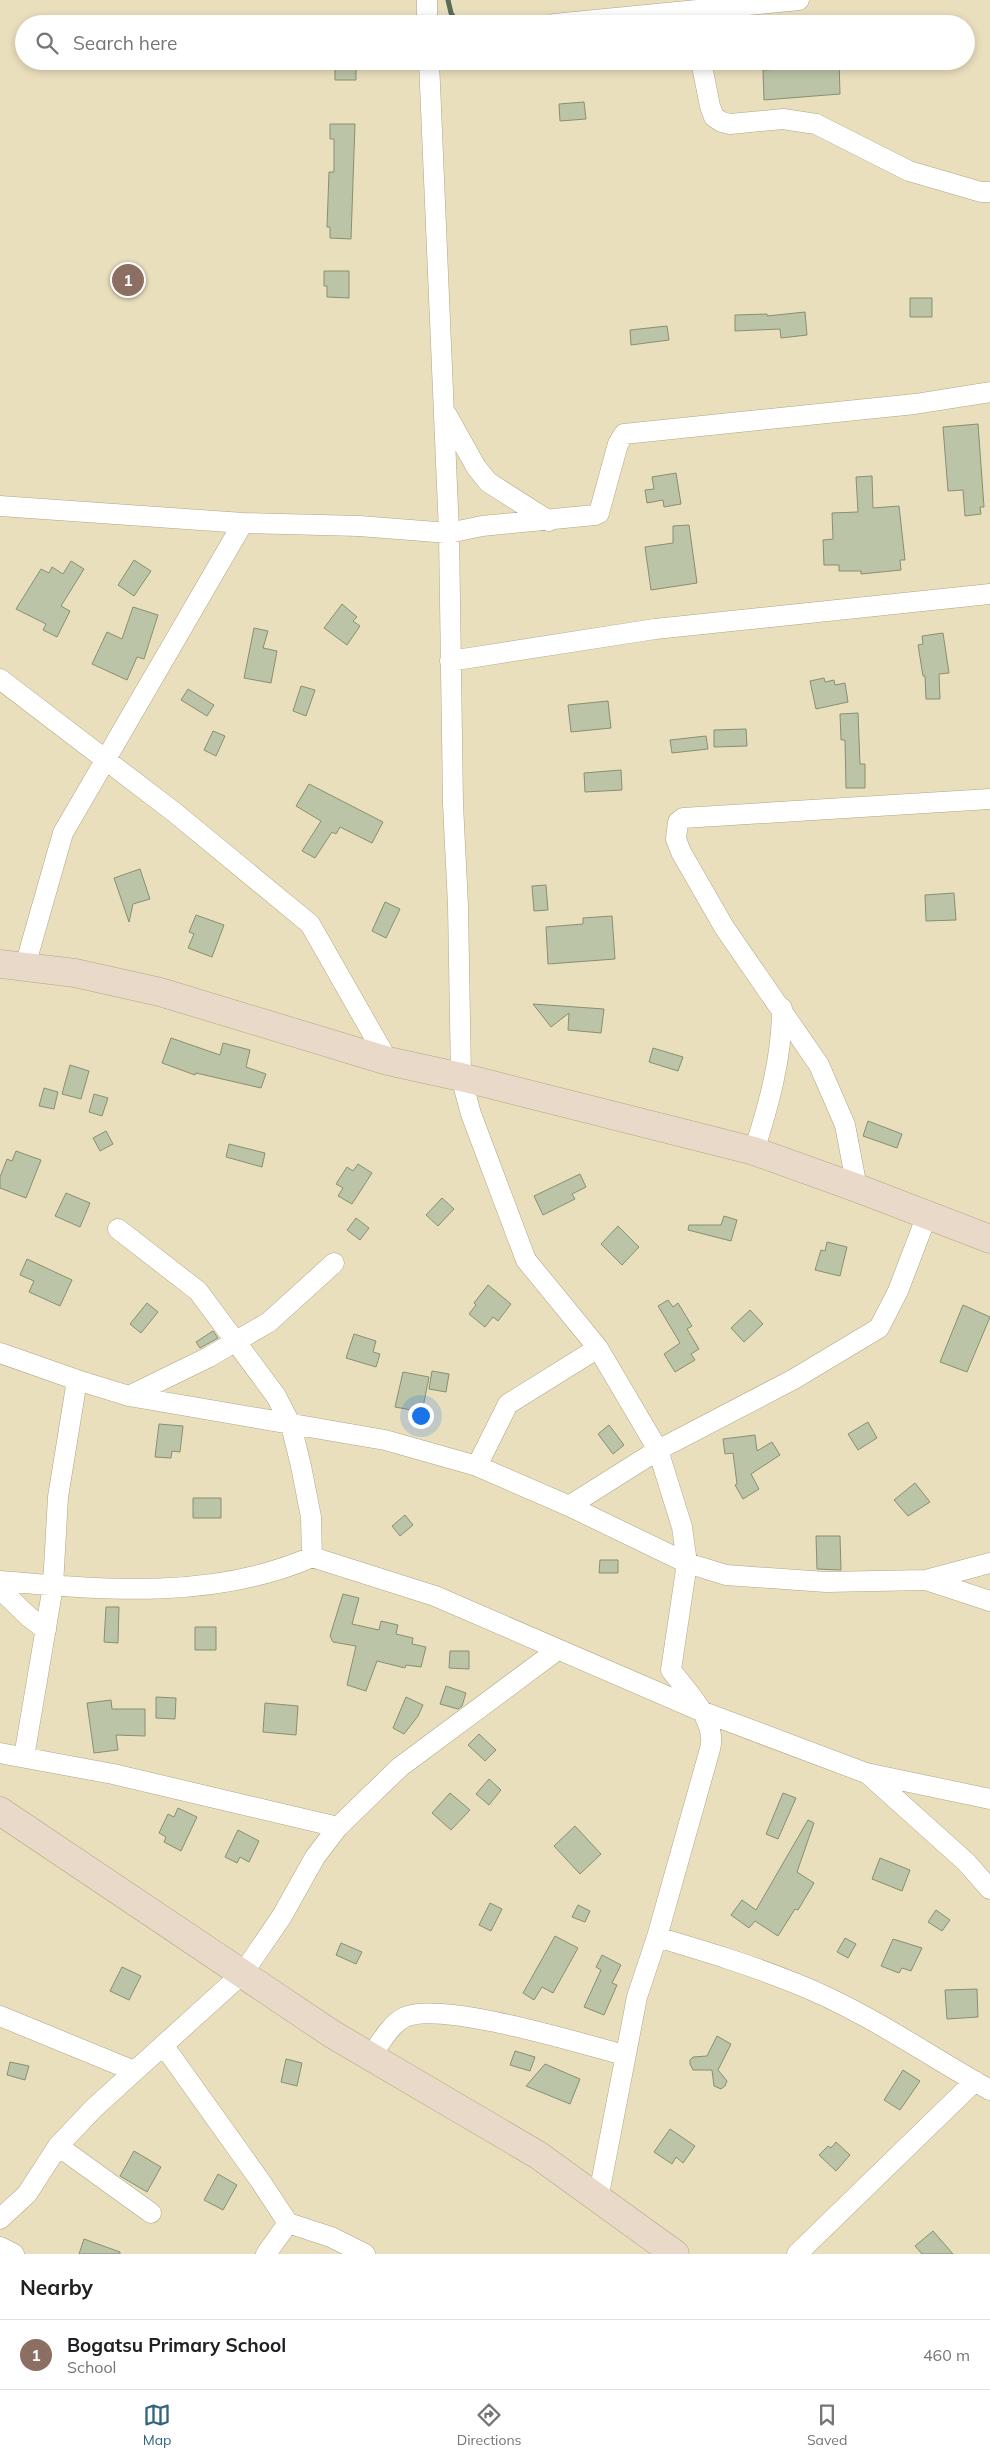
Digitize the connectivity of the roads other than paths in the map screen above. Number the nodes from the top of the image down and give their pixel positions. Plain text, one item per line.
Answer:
1 (427, 0) edge
2 (799, 0) edge
3 (428, 15) edge
4 (708, 15) edge
5 (428, 70) edge
6 (703, 70) edge
7 (990, 192) edge
8 (990, 392) edge
9 (444, 410) junction
10 (0, 506) edge
11 (549, 521) junction
12 (243, 523) junction
13 (448, 533) junction
14 (990, 594) edge
15 (450, 661) junction
16 (0, 679) edge
17 (106, 761) junction
18 (990, 799) edge
19 (6, 965) edge
20 (782, 1008) junction
21 (388, 1061) junction
22 (461, 1076) junction
23 (754, 1151) junction
24 (857, 1188) junction
25 (927, 1215) junction
26 (118, 1229) dead end
27 (990, 1239) edge
28 (334, 1263) dead end
29 (237, 1342) junction
30 (598, 1348) junction
31 (0, 1353) edge
32 (77, 1380) junction
33 (129, 1396) junction
34 (291, 1425) junction
35 (658, 1450) junction
36 (477, 1466) junction
37 (569, 1506) junction
38 (312, 1557) junction
39 (990, 1563) edge
40 (687, 1564) junction
41 (926, 1580) junction
42 (0, 1581) edge
43 (53, 1586) junction
44 (0, 1590) edge
45 (990, 1601) edge
46 (46, 1630) junction
47 (556, 1651) junction
48 (701, 1711) junction
49 (0, 1753) edge
50 (24, 1757) junction
51 (866, 1773) junction
52 (990, 1799) edge
53 (0, 1811) edge
54 (338, 1827) junction
55 (990, 1889) edge
56 (657, 1937) junction
57 (243, 1974) junction
58 (0, 2016) edge
59 (164, 2046) junction
60 (624, 2055) junction
61 (371, 2056) junction
62 (134, 2071) junction
63 (982, 2085) edge
64 (58, 2146) junction
65 (598, 2199) junction
66 (151, 2213) dead end
67 (0, 2219) edge
68 (288, 2223) junction
69 (0, 2247) edge
70 (14, 2254) edge
71 (266, 2254) edge
72 (365, 2254) edge
73 (675, 2254) edge
74 (797, 2254) edge

1 - 3 street
2 - 4 street
5 - 9 street
6 - 7 street
8 - 11 street
9 - 11 street
9 - 13 street
10 - 12 street
11 - 13 street
12 - 13 street
12 - 17 street
13 - 15 street
14 - 15 street
15 - 22 street
16 - 17 street
17 - 19 street
17 - 21 street
18 - 20 street
19 - 21 street
20 - 23 street
20 - 24 street
21 - 22 street
22 - 23 street
22 - 30 street
23 - 24 street
24 - 25 street
25 - 27 street
25 - 35 street
26 - 29 street
28 - 29 street
29 - 33 street
29 - 34 street
30 - 35 street
30 - 36 street
31 - 32 street
32 - 33 street
32 - 43 street
33 - 34 street
34 - 36 street
34 - 38 street
35 - 37 street
35 - 40 street
36 - 37 street
37 - 40 street
38 - 43 street
38 - 47 street
39 - 41 street
40 - 41 street
40 - 48 street
41 - 45 street
42 - 43 street
43 - 46 street
44 - 46 street
46 - 50 street
47 - 48 street
47 - 54 street
48 - 51 street
48 - 56 street
49 - 50 street
50 - 54 street
51 - 52 street
51 - 55 street
53 - 57 street
54 - 57 street
56 - 60 street
56 - 63 street
57 - 59 street
57 - 61 street
58 - 62 street
59 - 62 street
59 - 68 street
60 - 61 street
60 - 65 street
61 - 65 street
62 - 64 street
63 - 74 street
64 - 66 street
64 - 67 street
65 - 73 street
68 - 71 street
68 - 72 street
69 - 70 street

